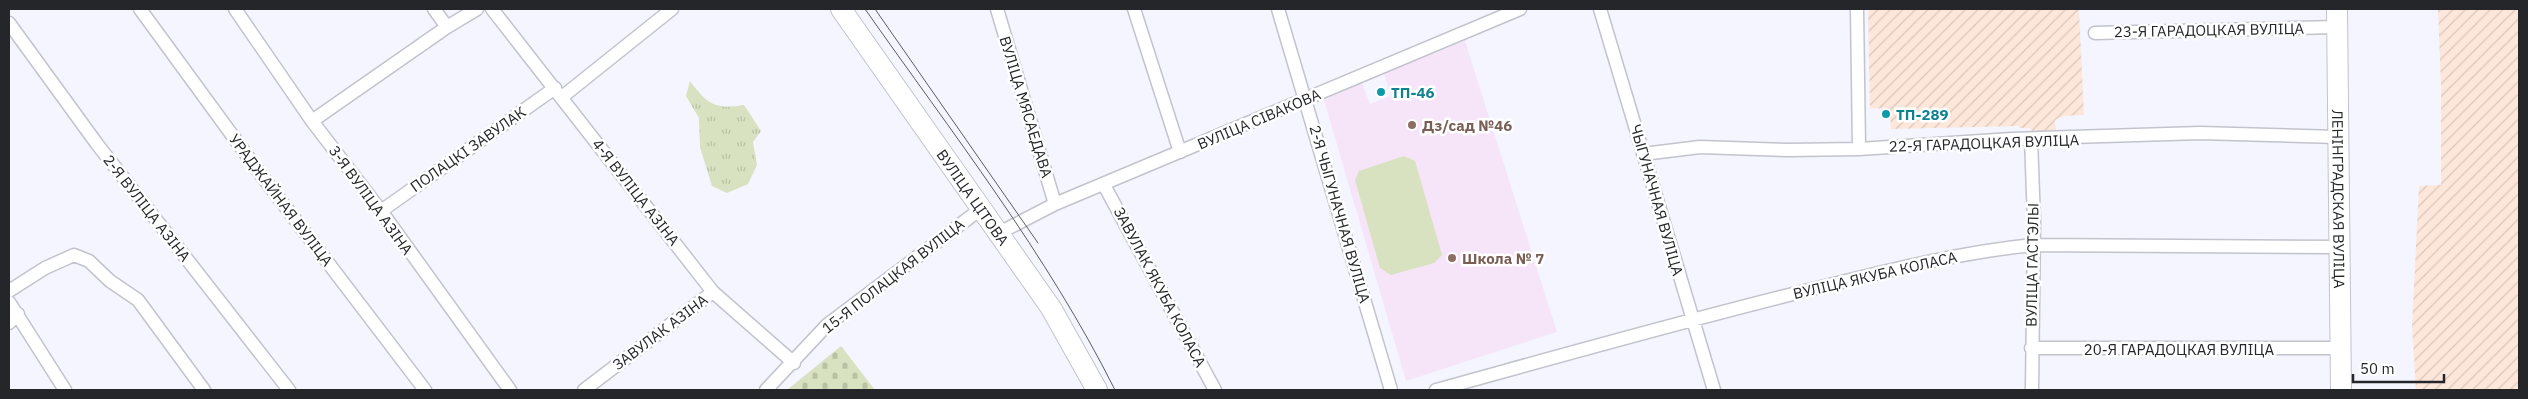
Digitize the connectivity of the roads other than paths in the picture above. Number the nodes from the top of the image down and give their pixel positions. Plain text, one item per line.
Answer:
1 (140, 9) edge
2 (235, 9) edge
3 (434, 9) edge
4 (478, 9) edge
5 (492, 9) edge
6 (672, 9) edge
7 (841, 9) edge
8 (997, 9) edge
9 (1134, 9) edge
10 (1278, 9) edge
11 (1520, 9) edge
12 (1600, 9) edge
13 (1857, 9) edge
14 (2330, 18) edge
15 (9, 23) edge
16 (448, 27) junction
17 (2095, 33) dead end
18 (558, 92) junction
19 (1306, 99) junction
20 (312, 121) junction
21 (2331, 137) junction
22 (2031, 139) junction
23 (1859, 149) junction
24 (1180, 152) junction
25 (1644, 154) junction
26 (1104, 185) junction
27 (1055, 204) junction
28 (982, 208) junction
29 (381, 211) junction
30 (999, 232) junction
31 (2033, 245) junction
32 (2332, 247) junction
33 (9, 291) edge
34 (713, 292) junction
35 (9, 302) edge
36 (13, 319) edge
37 (1692, 319) junction
38 (2031, 348) junction
39 (2334, 349) junction
40 (794, 363) junction
41 (65, 390) edge
42 (204, 390) edge
43 (288, 390) edge
44 (424, 390) edge
45 (510, 390) edge
46 (584, 390) edge
47 (766, 390) edge
48 (1097, 390) edge
49 (1215, 390) edge
50 (1392, 390) edge
51 (1436, 390) edge
52 (1714, 390) edge
53 (2032, 390) edge
54 (2328, 390) edge
55 (2341, 390) edge

1 - 44 street, УРАДЖАЙНАЯ ВУЛІЦА
2 - 20 street, 3-Я ВУЛІЦА АЗІНА
3 - 16 street
4 - 16 street
5 - 18 street, 4-Я ВУЛІЦА АЗІНА
6 - 18 street, ПОЛАЦКІ ЗАВУЛАК
7 - 28 main road, ВУЛІЦА ЦІТОВА
8 - 27 street, ВУЛІЦА МЯСАЕДАВА
9 - 24 street
10 - 19 street, 2-Я ЧЫГУНАЧНАЯ ВУЛІЦА
11 - 19 street, ВУЛІЦА СІВАКОВА
12 - 25 street, ЧЫГУНАЧНАЯ ВУЛІЦА
13 - 23 street
14 - 17 street, 23-Я ГАРАДОЦКАЯ ВУЛІЦА
14 - 21 main road, ЛЕНІНГРАДСКАЯ ВУЛІЦА
15 - 43 street, 2-Я ВУЛІЦА АЗІНА
16 - 20 street
18 - 29 street, ПОЛАЦКІ ЗАВУЛАК
18 - 34 street, 4-Я ВУЛІЦА АЗІНА
19 - 24 street, ВУЛІЦА СІВАКОВА
19 - 50 street, 2-Я ЧЫГУНАЧНАЯ ВУЛІЦА
20 - 29 street, 3-Я ВУЛІЦА АЗІНА
21 - 22 street, 22-Я ГАРАДОЦКАЯ ВУЛІЦА
21 - 32 main road, ЛЕНІНГРАДСКАЯ ВУЛІЦА
22 - 23 street, 22-Я ГАРАДОЦКАЯ ВУЛІЦА
22 - 31 street, ВУЛІЦА ГАСТЭЛЫ
23 - 25 street, 22-Я ГАРАДОЦКАЯ ВУЛІЦА
24 - 26 street, ВУЛІЦА СІВАКОВА
25 - 37 street, ЧЫГУНАЧНАЯ ВУЛІЦА
26 - 27 street, ВУЛІЦА СІВАКОВА
26 - 49 street, ЗАВУЛАК ЯКУБА КОЛАСА
27 - 30 street, ВУЛІЦА СІВАКОВА
28 - 30 main road, ВУЛІЦА ЦІТОВА
28 - 40 street, 15-Я ПОЛАЦКАЯ ВУЛІЦА
29 - 45 street, 3-Я ВУЛІЦА АЗІНА
30 - 48 main road, ВУЛІЦА ЦІТОВА
31 - 32 street, ВУЛІЦА ЯКУБА КОЛАСА
31 - 37 street, ВУЛІЦА ЯКУБА КОЛАСА
31 - 38 street, ВУЛІЦА ГАСТЭЛЫ
32 - 39 main road, ЛЕНІНГРАДСКАЯ ВУЛІЦА
33 - 42 street
34 - 40 street, 4-Я ВУЛІЦА АЗІНА
34 - 46 street, ЗАВУЛАК АЗІНА
35 - 36 street
36 - 41 street
37 - 51 street, ВУЛІЦА ЯКУБА КОЛАСА
37 - 52 street, ЧЫГУНАЧНАЯ ВУЛІЦА
38 - 39 street, 20-Я ГАРАДОЦКАЯ ВУЛІЦА
38 - 53 street, ВУЛІЦА ГАСТЭЛЫ
39 - 54 main road, ЛЕНІНГРАДСКАЯ ВУЛІЦА
39 - 55 main road, ЛЕНІНГРАДСКАЯ ВУЛІЦА
40 - 47 street, 15-Я ПОЛАЦКАЯ ВУЛІЦА

